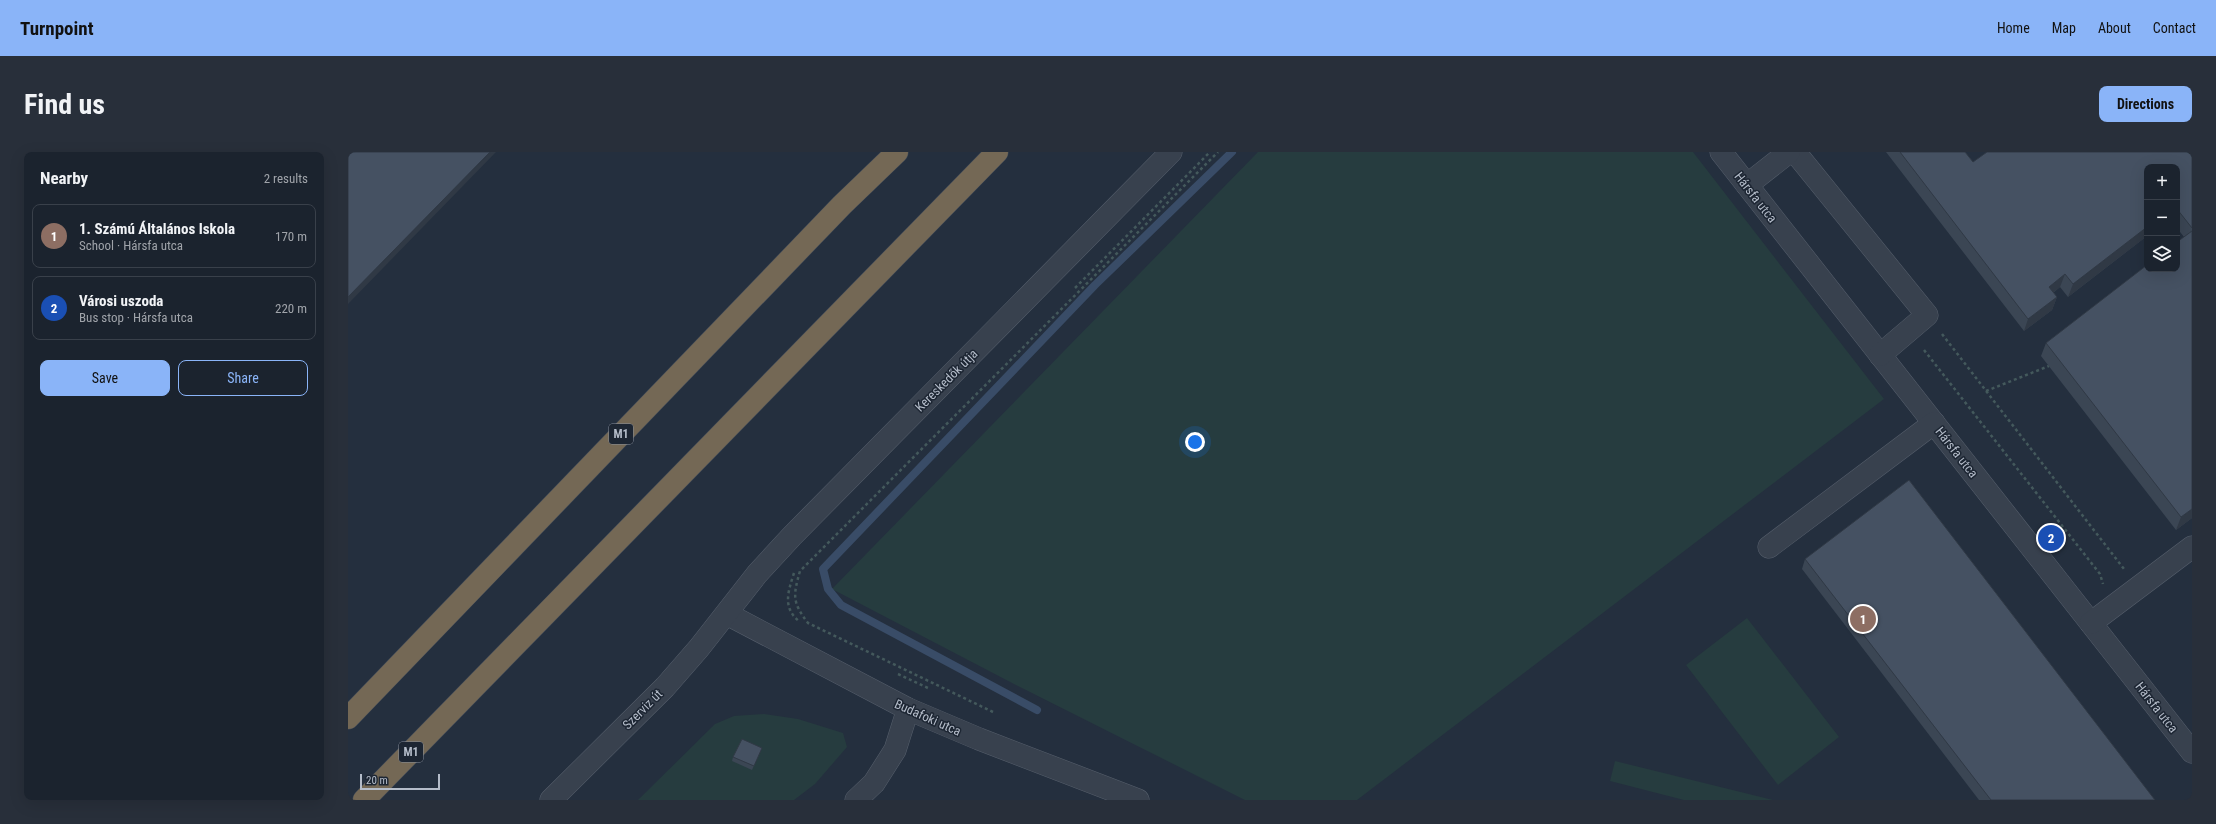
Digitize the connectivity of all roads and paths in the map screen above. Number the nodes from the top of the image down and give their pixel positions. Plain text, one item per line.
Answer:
1 (897, 152) edge
2 (997, 152) edge
3 (1170, 152) edge
4 (1210, 152) edge
5 (1218, 152) edge
6 (1721, 152) edge
7 (1789, 152) edge
8 (1795, 152) edge
9 (1747, 185) junction
10 (1070, 293) dead end
11 (1926, 315) junction
12 (1887, 348) junction
13 (2049, 366) edge
14 (1986, 391) junction
15 (1934, 423) junction
16 (2192, 547) edge
17 (1770, 548) dead end
18 (790, 574) dead end
19 (2138, 587) junction
20 (2108, 609) junction
21 (727, 614) junction
22 (2091, 623) junction
23 (805, 627) dead end
24 (891, 670) dead end
25 (934, 691) dead end
26 (908, 709) junction
27 (993, 712) dead end
28 (348, 718) edge
29 (2192, 752) edge
30 (364, 800) edge
31 (551, 800) edge
32 (856, 800) edge
33 (1138, 800) edge

1 - 28 highway, M1
2 - 30 highway, M1
3 - 21 street, Kereskedők útja
4 - 10 path
5 - 27 path
6 - 9 street, Hársfa utca
7 - 9 street
8 - 11 street
9 - 12 street, Hársfa utca
11 - 12 street
11 - 14 path
12 - 15 street, Hársfa utca
12 - 20 path
13 - 14 path
14 - 19 path
15 - 17 street
15 - 22 street, Hársfa utca
16 - 19 street
18 - 23 path
19 - 20 street
20 - 22 street
21 - 26 street, Budafoki utca
21 - 31 street, Szerviz út
22 - 29 street, Hársfa utca
24 - 25 path
26 - 32 street
26 - 33 street, Budafoki utca

